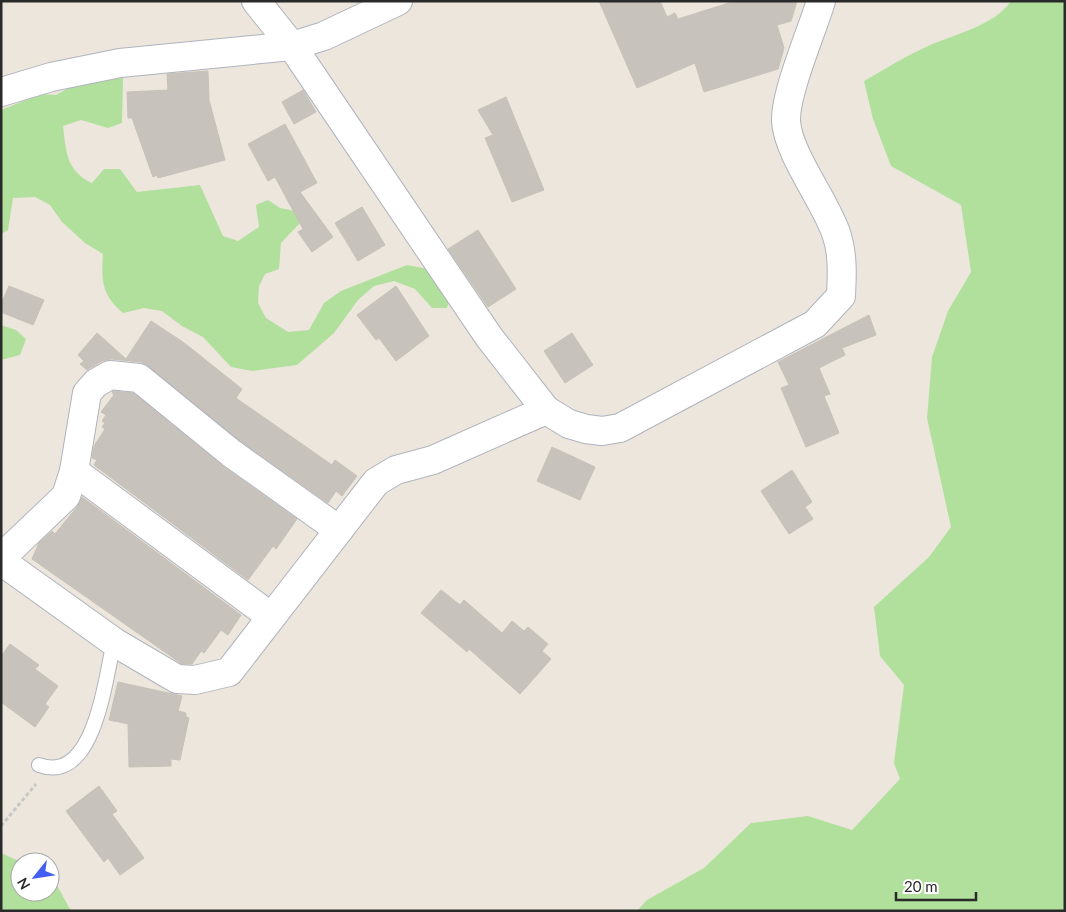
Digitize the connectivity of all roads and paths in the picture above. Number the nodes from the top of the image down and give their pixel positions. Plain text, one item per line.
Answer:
1 (256, 1) edge
2 (398, 1) edge
3 (821, 1) edge
4 (292, 46) junction
5 (1, 92) edge
6 (546, 410) junction
7 (74, 471) junction
8 (339, 530) junction
9 (1, 560) edge
10 (270, 616) junction
11 (114, 642) junction
12 (39, 765) dead end
13 (28, 795) dead end
14 (1, 826) edge

1 - 4 street
2 - 4 street
3 - 6 street
4 - 5 street
4 - 6 street
6 - 8 street
7 - 8 street
7 - 9 street
7 - 10 street
8 - 10 street
9 - 11 street
10 - 11 street
11 - 12 lane
13 - 14 path

